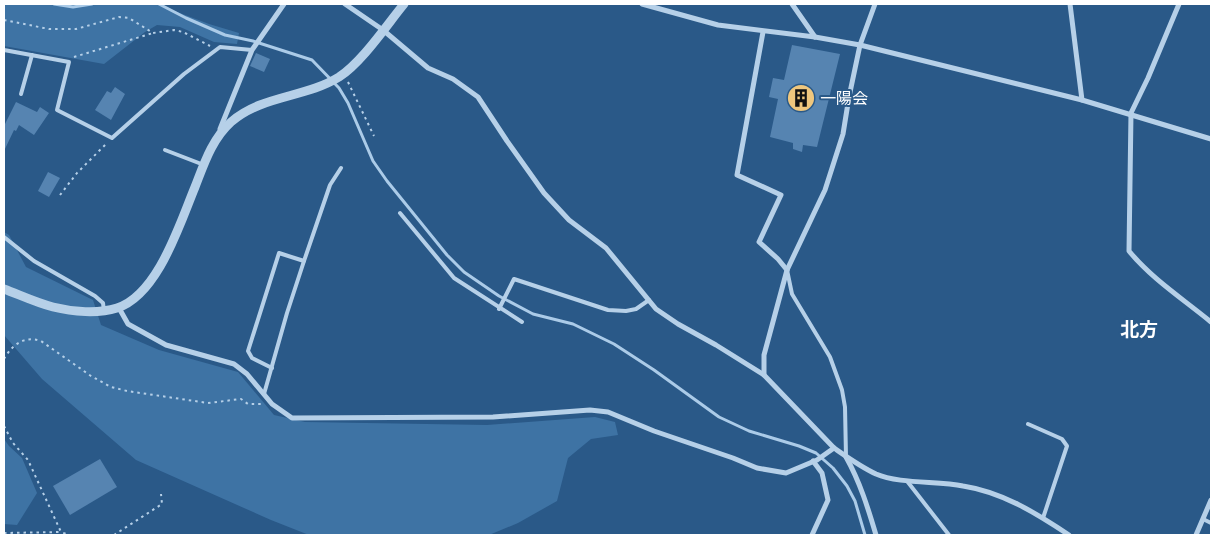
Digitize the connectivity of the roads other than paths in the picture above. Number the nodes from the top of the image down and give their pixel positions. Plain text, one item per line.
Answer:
1 (284, 4) edge
2 (345, 4) edge
3 (404, 4) edge
4 (642, 4) edge
5 (792, 4) edge
6 (875, 4) edge
7 (1070, 4) edge
8 (1179, 4) edge
9 (383, 30) junction
10 (763, 32) junction
11 (815, 37) junction
12 (860, 45) junction
13 (254, 48) junction
14 (4, 50) edge
15 (32, 55) junction
16 (22, 94) dead end
17 (1082, 100) junction
18 (1130, 113) junction
19 (218, 137) junction
20 (1211, 139) edge
21 (165, 150) dead end
22 (204, 165) junction
23 (341, 168) dead end
24 (400, 214) dead end
25 (4, 237) edge
26 (304, 261) junction
27 (788, 270) junction
28 (4, 289) edge
29 (649, 300) junction
30 (500, 307) junction
31 (119, 308) junction
32 (104, 311) junction
33 (522, 322) dead end
34 (1211, 322) edge
35 (272, 368) junction
36 (764, 375) junction
37 (264, 394) junction
38 (1028, 424) dead end
39 (834, 448) junction
40 (846, 457) junction
41 (815, 460) junction
42 (908, 481) junction
43 (1211, 500) edge
44 (1044, 518) junction
45 (1203, 519) junction
46 (1211, 523) edge
47 (812, 535) edge
48 (876, 535) edge
49 (949, 535) edge
50 (1069, 535) edge
51 (1196, 535) edge

1 - 13 street
2 - 9 street
3 - 9 street
4 - 10 street
5 - 11 street
6 - 12 street
7 - 17 street
8 - 18 street
9 - 19 street
9 - 29 street
10 - 11 street
10 - 27 street
11 - 12 street
12 - 17 street
12 - 27 street
13 - 15 lane
13 - 19 street
14 - 15 lane
15 - 16 lane
17 - 18 street
18 - 20 street
18 - 34 street
19 - 22 street
21 - 22 lane
22 - 31 street
23 - 26 lane
24 - 30 lane
25 - 32 lane
26 - 35 lane
26 - 35 lane
27 - 36 street
27 - 40 lane
28 - 32 street
29 - 30 lane
29 - 36 street
30 - 33 lane
31 - 32 street
31 - 37 street
35 - 37 lane
36 - 39 street
37 - 41 street
38 - 44 lane
39 - 40 street
39 - 41 street
40 - 42 street
40 - 48 street
41 - 47 street
42 - 44 street
42 - 49 lane
43 - 45 street
44 - 50 street
45 - 46 lane
45 - 51 street

